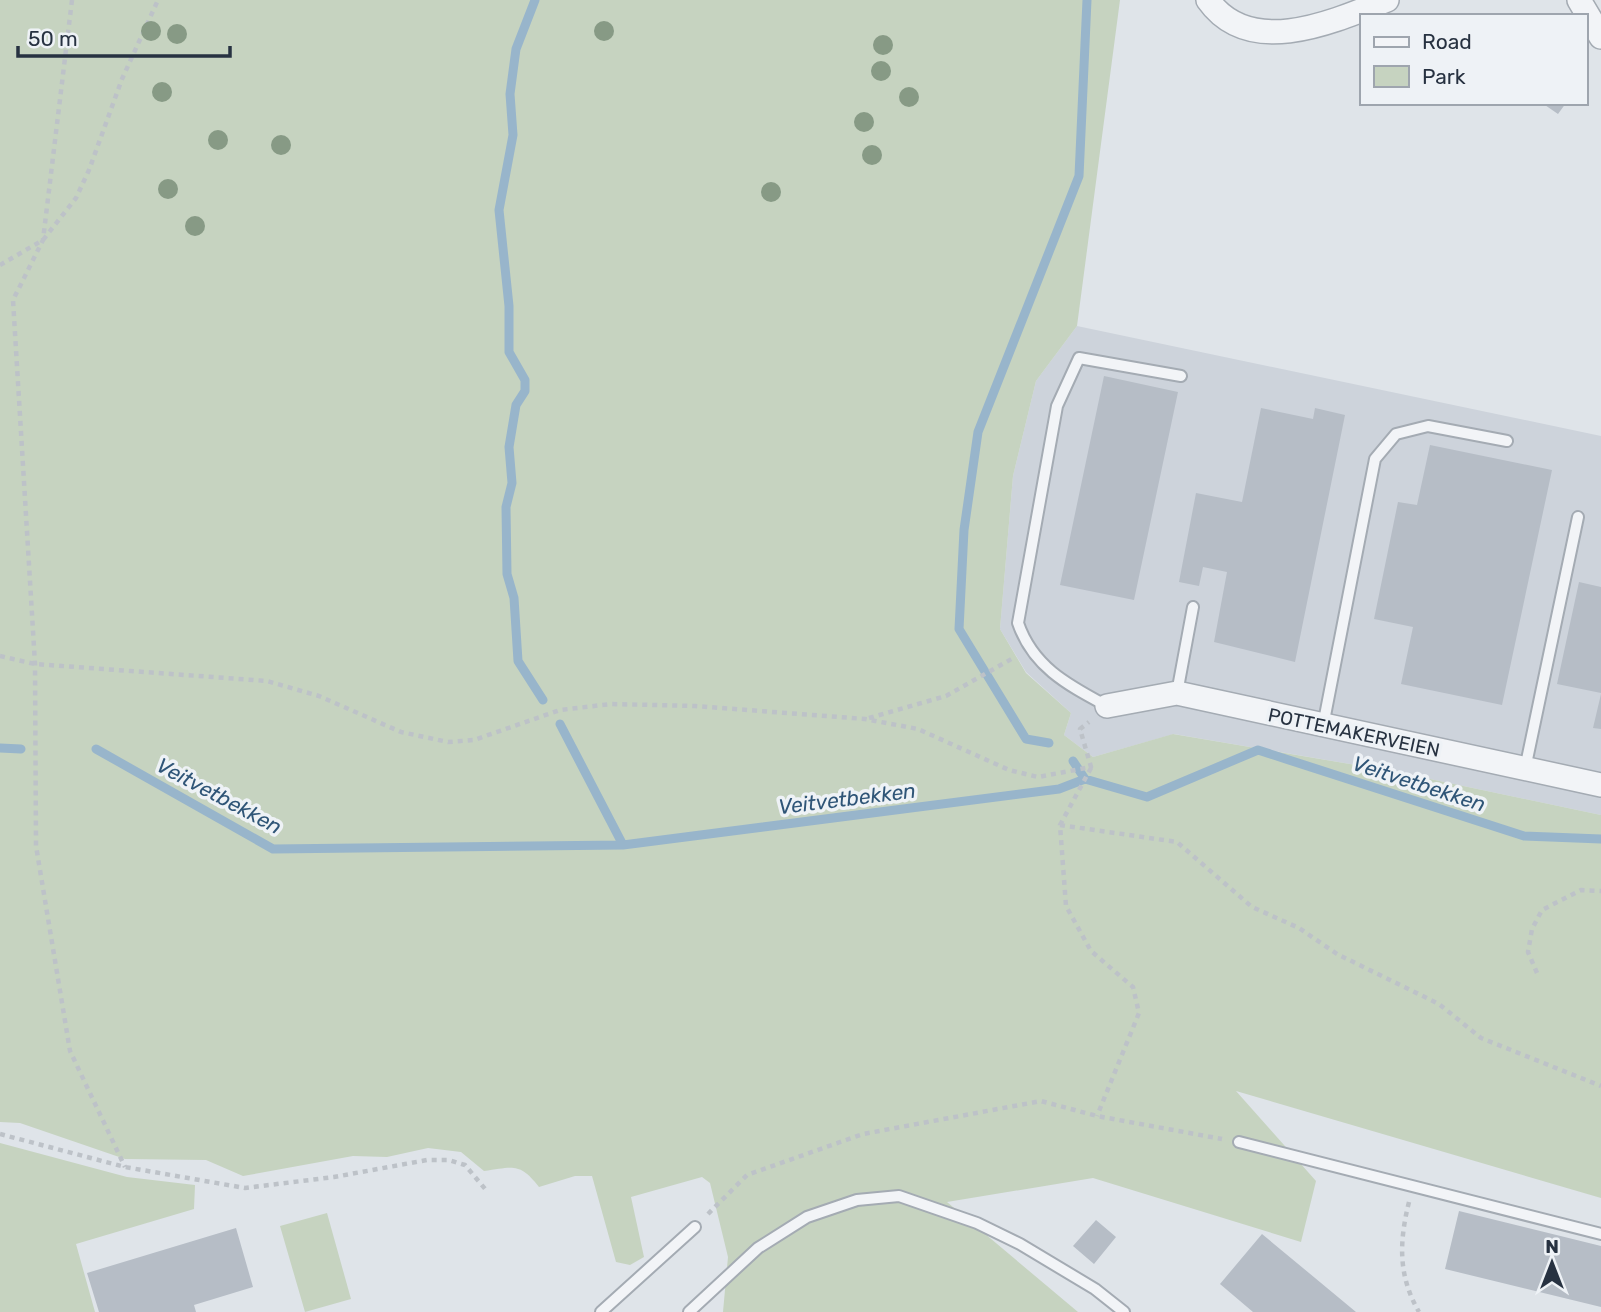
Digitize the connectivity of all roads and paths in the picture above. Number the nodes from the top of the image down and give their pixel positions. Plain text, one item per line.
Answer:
1 (72, 0) edge
2 (158, 0) edge
3 (1208, 0) edge
4 (1387, 0) edge
5 (1579, 0) edge
6 (1601, 37) edge
7 (43, 240) junction
8 (0, 265) edge
9 (1181, 376) dead end
10 (1507, 441) dead end
11 (1578, 517) dead end
12 (1194, 607) dead end
13 (1026, 647) junction
14 (0, 656) edge
15 (35, 664) junction
16 (1177, 693) junction
17 (1107, 706) junction
18 (865, 719) junction
19 (1323, 726) junction
20 (1091, 767) junction
21 (1525, 769) junction
22 (1601, 785) edge
23 (1060, 825) junction
24 (1601, 891) edge
25 (1537, 973) dead end
26 (1601, 1086) edge
27 (1097, 1116) junction
28 (0, 1134) edge
29 (1239, 1142) joint
30 (125, 1167) junction
31 (1413, 1185) junction
32 (486, 1190) dead end
33 (695, 1227) joint
34 (1601, 1234) edge
35 (601, 1312) edge
36 (689, 1312) edge
37 (1124, 1312) edge
38 (1419, 1312) edge

1 - 7 path
2 - 7 path
3 - 4 street
5 - 6 street
7 - 8 path
7 - 15 path
9 - 13 lane
10 - 19 lane
11 - 21 lane
12 - 16 lane
13 - 17 lane
13 - 18 path
14 - 15 path
15 - 18 path
15 - 30 path
16 - 17 street, POTTEMAKERVEIEN
16 - 19 street, POTTEMAKERVEIEN
17 - 20 path
18 - 20 path
19 - 21 street, POTTEMAKERVEIEN
20 - 23 path
21 - 22 street, POTTEMAKERVEIEN
23 - 26 path
23 - 27 path
24 - 25 path
27 - 29 path
27 - 33 path
28 - 30 path
29 - 31 lane
30 - 32 path
31 - 34 lane
31 - 38 path
33 - 35 lane
36 - 37 lane

